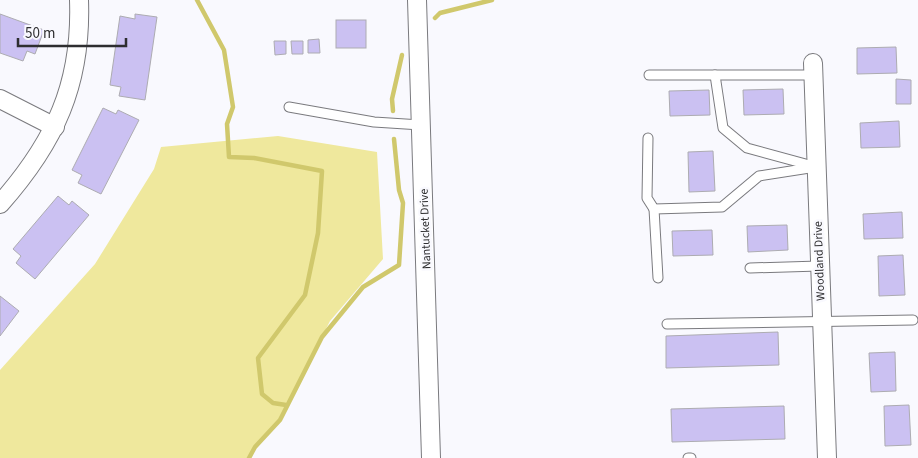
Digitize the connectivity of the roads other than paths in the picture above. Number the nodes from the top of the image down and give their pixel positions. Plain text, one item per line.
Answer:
1 (80, 0) edge
2 (416, 0) edge
3 (814, 69) joint
4 (649, 75) dead end
5 (715, 75) junction
6 (0, 99) edge
7 (289, 107) dead end
8 (421, 126) junction
9 (55, 127) junction
10 (648, 138) dead end
11 (816, 167) junction
12 (0, 204) edge
13 (654, 209) junction
14 (819, 266) junction
15 (750, 268) dead end
16 (658, 278) dead end
17 (913, 320) dead end
18 (821, 322) junction
19 (667, 324) dead end
20 (431, 458) edge
21 (827, 458) edge

1 - 9 street
2 - 8 street, Nantucket Drive
3 - 5 lane
3 - 11 street, Woodland Drive
4 - 5 lane
5 - 11 lane
6 - 9 street
7 - 8 lane
8 - 20 street, Nantucket Drive
9 - 12 street
10 - 13 lane
11 - 13 lane
11 - 14 street, Woodland Drive
13 - 16 lane
14 - 15 lane
14 - 18 street, Woodland Drive
17 - 18 lane
18 - 19 lane
18 - 21 street, Woodland Drive

